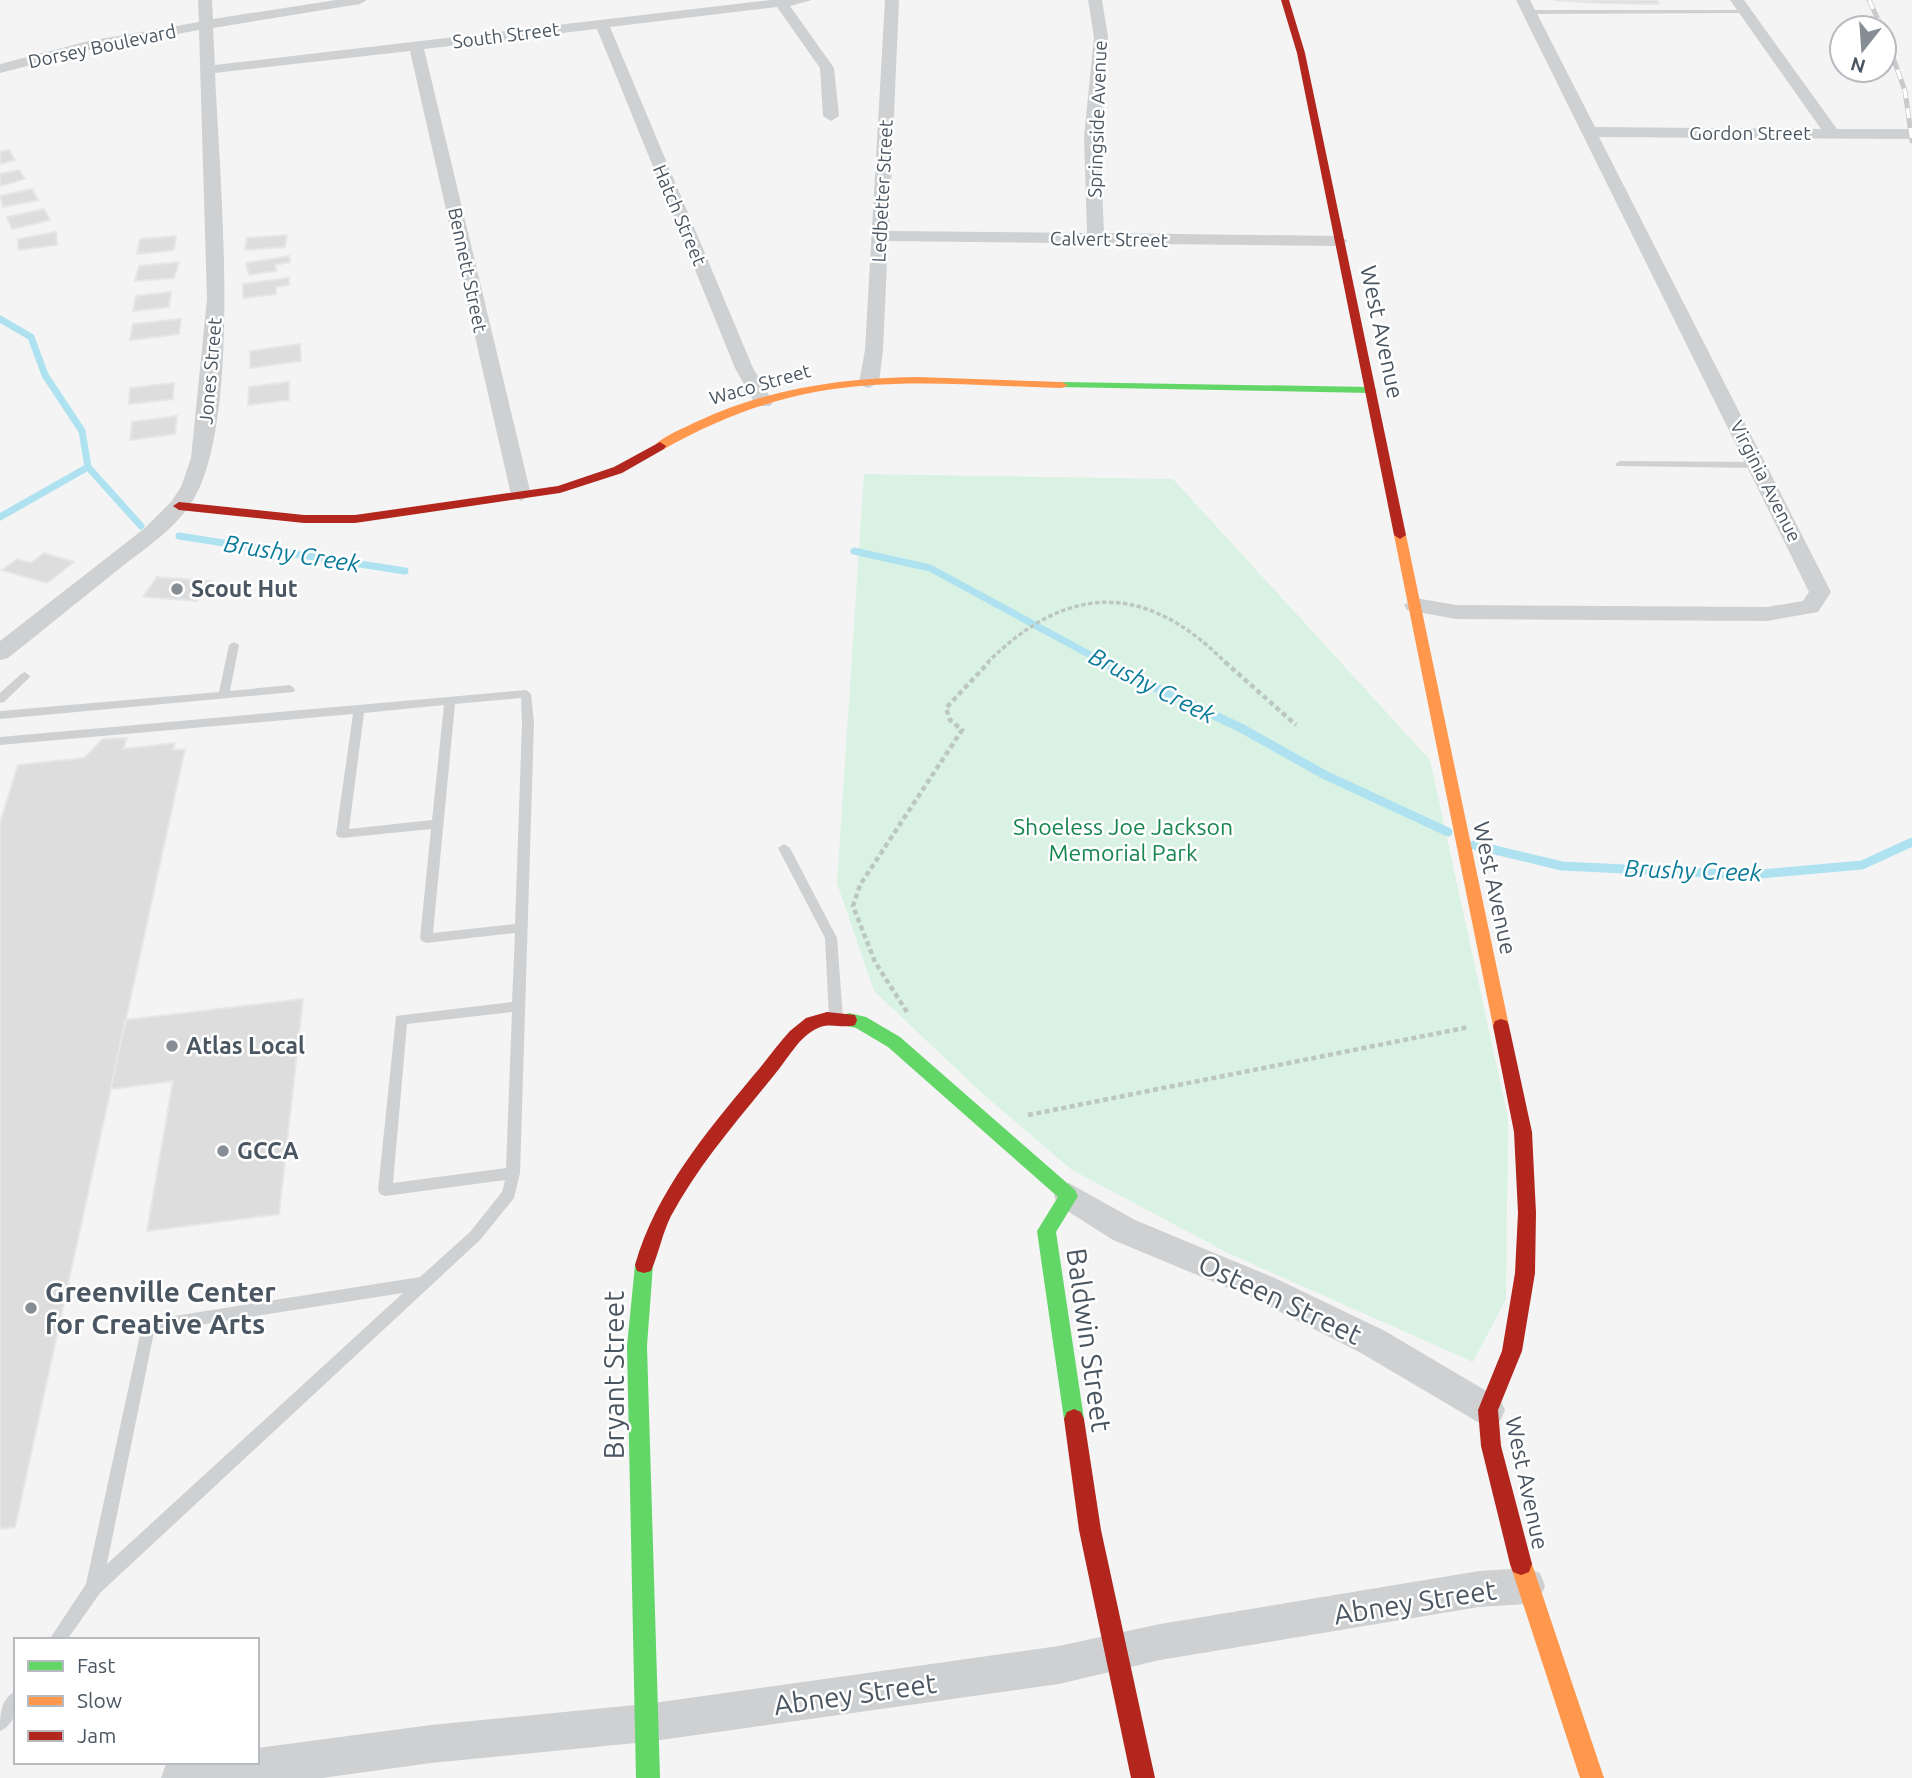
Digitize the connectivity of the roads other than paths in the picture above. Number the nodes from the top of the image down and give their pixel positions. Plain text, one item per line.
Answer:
1 (360, 0) edge
2 (805, 0) edge
3 (892, 0) edge
4 (1095, 0) edge
5 (1285, 0) edge
6 (782, 4) junction
7 (1526, 6) edge
8 (1741, 6) edge
9 (205, 13) edge
10 (602, 24) junction
11 (23, 46) dead end
12 (416, 46) junction
13 (0, 69) edge
14 (207, 70) junction
15 (831, 116) dead end
16 (1589, 132) junction
17 (1833, 134) junction
18 (1912, 134) edge
19 (879, 236) junction
20 (1096, 239) junction
21 (1339, 242) junction
22 (869, 382) junction
23 (1371, 390) junction
24 (763, 402) junction
25 (1620, 464) dead end
26 (1758, 465) junction
27 (521, 495) junction
28 (179, 506) junction
29 (1415, 605) junction
30 (234, 645) dead end
31 (0, 653) edge
32 (25, 676) dead end
33 (290, 689) dead end
34 (224, 694) junction
35 (0, 699) edge
36 (450, 701) junction
37 (359, 710) junction
38 (0, 715) edge
39 (0, 741) edge
40 (436, 824) junction
41 (785, 848) dead end
42 (521, 928) junction
43 (519, 1006) junction
44 (836, 1018) junction
45 (513, 1173) junction
46 (1069, 1196) junction
47 (425, 1283) junction
48 (1488, 1410) junction
49 (1527, 1586) junction
50 (94, 1587) junction
51 (58, 1638) edge
52 (1117, 1652) junction
53 (14, 1703) edge
54 (0, 1723) edge
55 (646, 1723) junction
56 (180, 1778) edge
57 (648, 1778) edge
58 (1143, 1778) edge
59 (1592, 1778) edge

1 - 9 street
2 - 6 street, South Street
3 - 19 street, Ledbetter Street
4 - 20 street, Springside Avenue
5 - 21 street, West Avenue
6 - 10 street, South Street
6 - 15 street
7 - 8 lane
7 - 16 street, Virginia Avenue
8 - 17 street
9 - 11 street, Dorsey Boulevard
9 - 13 street, Dorsey Boulevard
9 - 14 street, Jones Street
10 - 12 street, South Street
10 - 24 street, Hatch Street
12 - 14 street, South Street
12 - 27 street, Bennett Street
14 - 28 street, Jones Street
16 - 17 street, Gordon Street
16 - 26 street, Virginia Avenue
17 - 18 street, Gordon Street
19 - 20 street, Calvert Street
19 - 22 street, Ledbetter Street
20 - 21 street, Calvert Street
21 - 23 street, West Avenue
22 - 23 street, Waco Street
22 - 24 street, Waco Street
23 - 29 street, West Avenue
24 - 27 street, Waco Street
25 - 26 lane
26 - 29 street, Virginia Avenue
27 - 28 street, Waco Street
28 - 31 street, Jones Street
29 - 48 street, West Avenue
30 - 34 lane
32 - 35 lane
33 - 34 lane
34 - 38 lane
36 - 37 lane
36 - 40 lane
36 - 42 lane
37 - 39 lane
37 - 40 lane
40 - 42 lane
41 - 44 lane
42 - 43 lane
43 - 45 lane
43 - 45 lane
44 - 46 street
44 - 55 street, Bryant Street
45 - 47 lane
46 - 48 street, Osteen Street
46 - 52 street, Baldwin Street
47 - 50 lane
47 - 50 lane
48 - 49 street, West Avenue
49 - 52 street, Abney Street
49 - 59 street, West Avenue
50 - 51 lane
52 - 55 street, Abney Street
52 - 58 street, Baldwin Street
53 - 54 lane
55 - 56 street, Abney Street
55 - 57 street, Bryant Street

